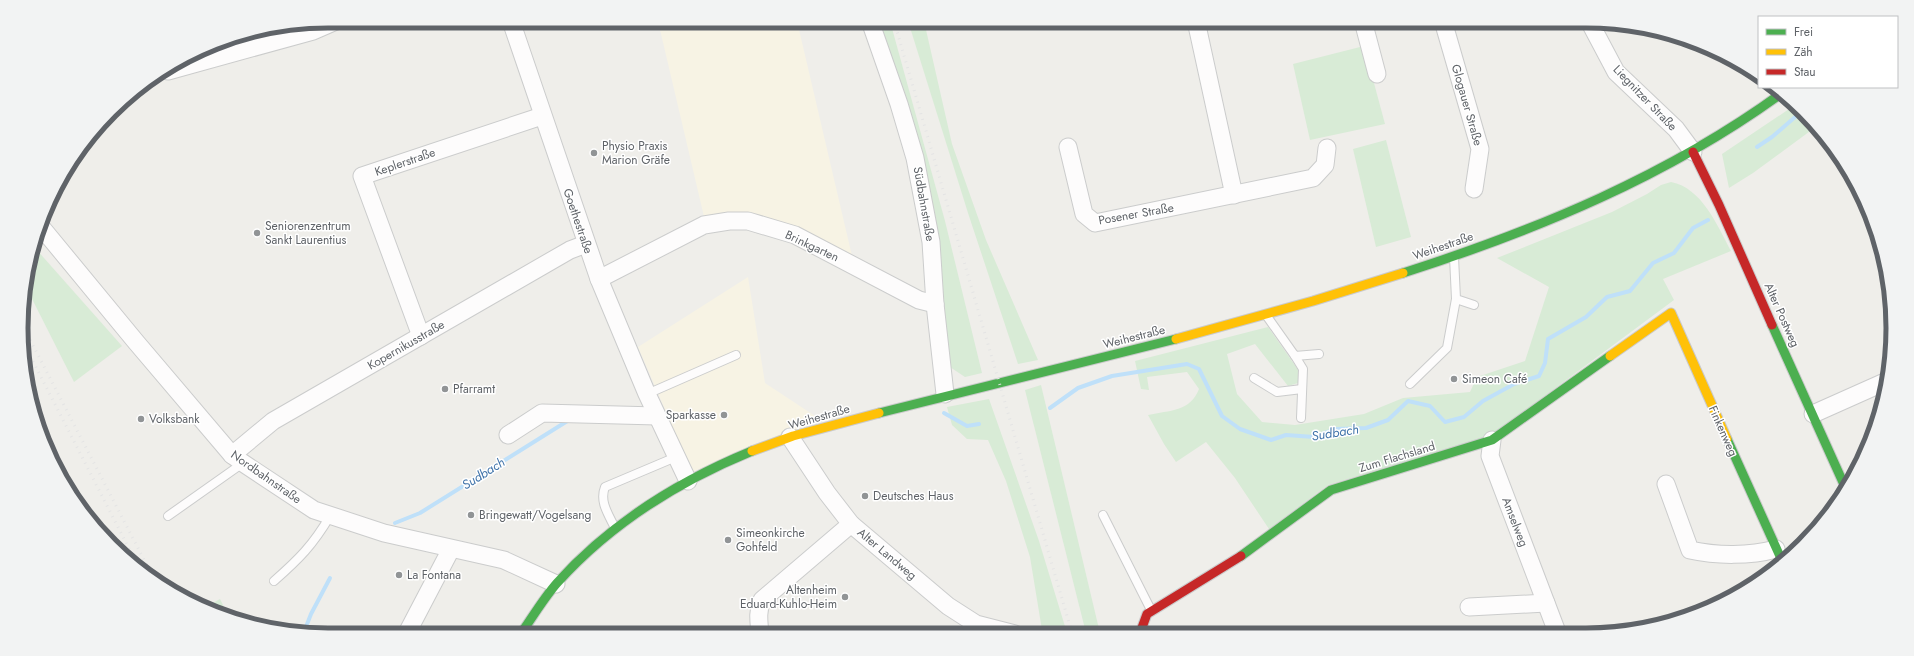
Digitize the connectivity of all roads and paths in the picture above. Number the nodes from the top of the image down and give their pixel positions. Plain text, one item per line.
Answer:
1 (319, 28) edge
2 (513, 28) edge
3 (872, 28) edge
4 (1198, 28) edge
5 (1367, 28) edge
6 (1445, 28) edge
7 (1593, 28) edge
8 (213, 51) edge
9 (195, 59) edge
10 (1377, 74) dead end
11 (1777, 97) edge
12 (542, 116) junction
13 (1068, 147) dead end
14 (1327, 148) dead end
15 (1693, 152) junction
16 (1474, 189) dead end
17 (1234, 195) junction
18 (44, 231) edge
19 (586, 244) junction
20 (1454, 256) junction
21 (599, 279) junction
22 (1456, 299) junction
23 (935, 304) junction
24 (1474, 305) dead end
25 (1266, 314) junction
26 (1671, 314) joint
27 (421, 336) junction
28 (1319, 354) dead end
29 (736, 355) dead end
30 (1295, 356) junction
31 (1254, 378) dead end
32 (1410, 384) dead end
33 (1880, 384) edge
34 (1302, 389) junction
35 (647, 394) junction
36 (945, 394) junction
37 (1813, 414) junction
38 (657, 416) junction
39 (1301, 418) dead end
40 (508, 435) dead end
41 (790, 437) junction
42 (1492, 440) junction
43 (676, 457) junction
44 (237, 459) junction
45 (688, 481) junction
46 (1843, 482) edge
47 (1666, 484) dead end
48 (1103, 515) dead end
49 (168, 516) dead end
50 (330, 516) junction
51 (851, 524) junction
52 (616, 530) junction
53 (451, 549) junction
54 (1779, 556) edge
55 (274, 581) dead end
56 (556, 584) junction
57 (1546, 604) junction
58 (1468, 607) dead end
59 (1151, 611) junction
60 (410, 628) edge
61 (525, 628) edge
62 (759, 628) edge
63 (992, 628) edge
64 (1142, 628) edge
65 (1555, 628) edge

1 - 8 street
2 - 12 street, Goethestraße
3 - 23 street, Südbahnstraße
4 - 17 street
5 - 10 street
6 - 16 street, Glogauer Straße
7 - 15 street, Liegnitzer Straße
8 - 9 street
11 - 15 main road, Weihestraße
12 - 19 street, Goethestraße
12 - 27 street, Keplerstraße
13 - 17 street, Posener Straße
14 - 17 street, Posener Straße
15 - 20 main road, Weihestraße
15 - 37 main road, Alter Postweg
18 - 44 street, Nordbahnstraße
19 - 21 street, Goethestraße
19 - 27 street, Kopernikusstraße
20 - 22 lane
20 - 25 main road, Weihestraße
21 - 23 street, Brinkgarten
21 - 35 street, Goethestraße
22 - 24 lane
22 - 32 lane
23 - 36 street, Südbahnstraße
25 - 30 lane
25 - 36 main road, Weihestraße
26 - 42 main road, Zum Flachsland
26 - 54 main road, Finkenweg
27 - 44 street, Kopernikusstraße
28 - 30 lane
29 - 35 lane
30 - 34 lane
31 - 34 lane
33 - 37 street
34 - 39 lane
35 - 38 street, Goethestraße
36 - 41 main road, Weihestraße
37 - 46 main road, Alter Postweg
38 - 40 street
38 - 43 street, Goethestraße
41 - 45 main road, Weihestraße
41 - 51 street, Alter Landweg
42 - 57 street, Amselweg
42 - 59 main road, Zum Flachsland
43 - 45 street, Goethestraße
43 - 52 lane
44 - 49 lane
44 - 50 street, Nordbahnstraße
45 - 52 main road, Weihestraße
47 - 54 street, Finkenweg
48 - 59 lane
50 - 53 street, Nordbahnstraße
50 - 55 lane
51 - 62 street
51 - 63 street, Alter Landweg
52 - 56 main road, Weihestraße
53 - 56 street, Nordbahnstraße
53 - 60 street
56 - 61 main road, Weihestraße
57 - 58 street
57 - 65 street, Amselweg
59 - 64 main road

